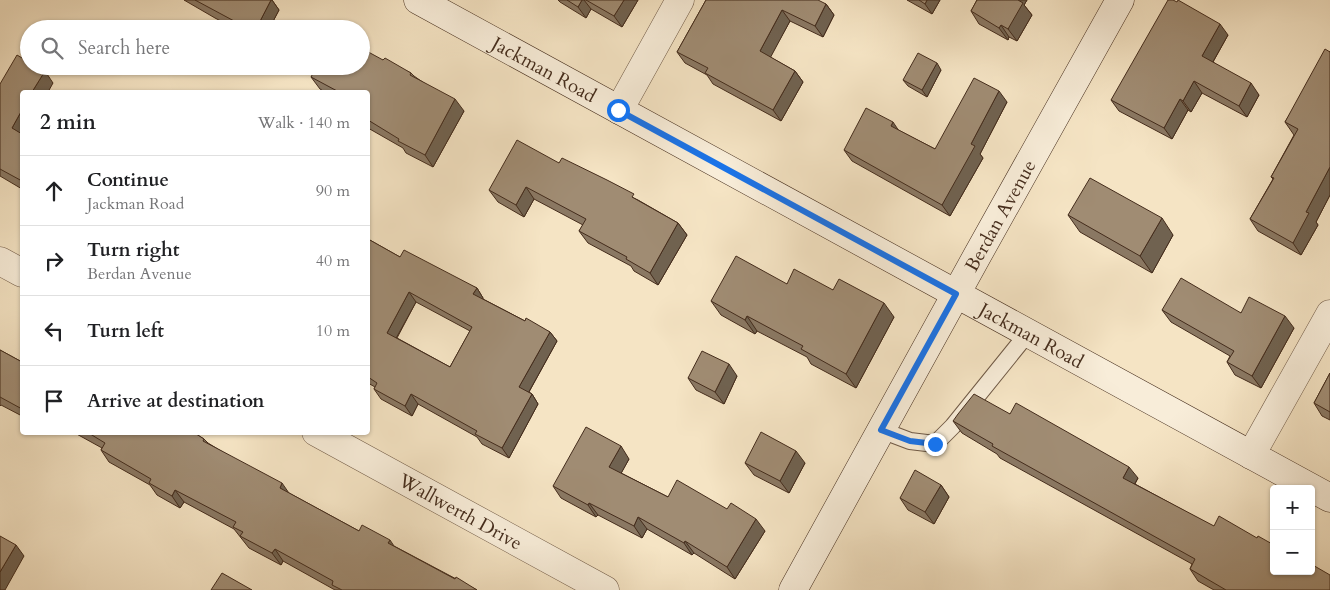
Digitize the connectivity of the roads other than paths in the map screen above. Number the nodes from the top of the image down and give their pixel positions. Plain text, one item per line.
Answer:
1 (418, 0) edge
2 (680, 0) edge
3 (1120, 0) edge
4 (618, 110) junction
5 (0, 261) edge
6 (20, 272) edge
7 (956, 294) junction
8 (1330, 314) edge
9 (1028, 333) junction
10 (881, 430) junction
11 (321, 435) edge
12 (1250, 455) junction
13 (1330, 498) edge
14 (605, 590) edge
15 (793, 590) edge

1 - 4 street, Jackman Road
2 - 4 street
3 - 7 street, Berdan Avenue
4 - 7 street, Jackman Road
5 - 6 street
7 - 9 street, Jackman Road
7 - 10 street, Berdan Avenue
8 - 12 street
9 - 10 lane
9 - 12 street, Jackman Road
10 - 15 street, Berdan Avenue
11 - 14 street, Wallwerth Drive
12 - 13 street, Jackman Road

